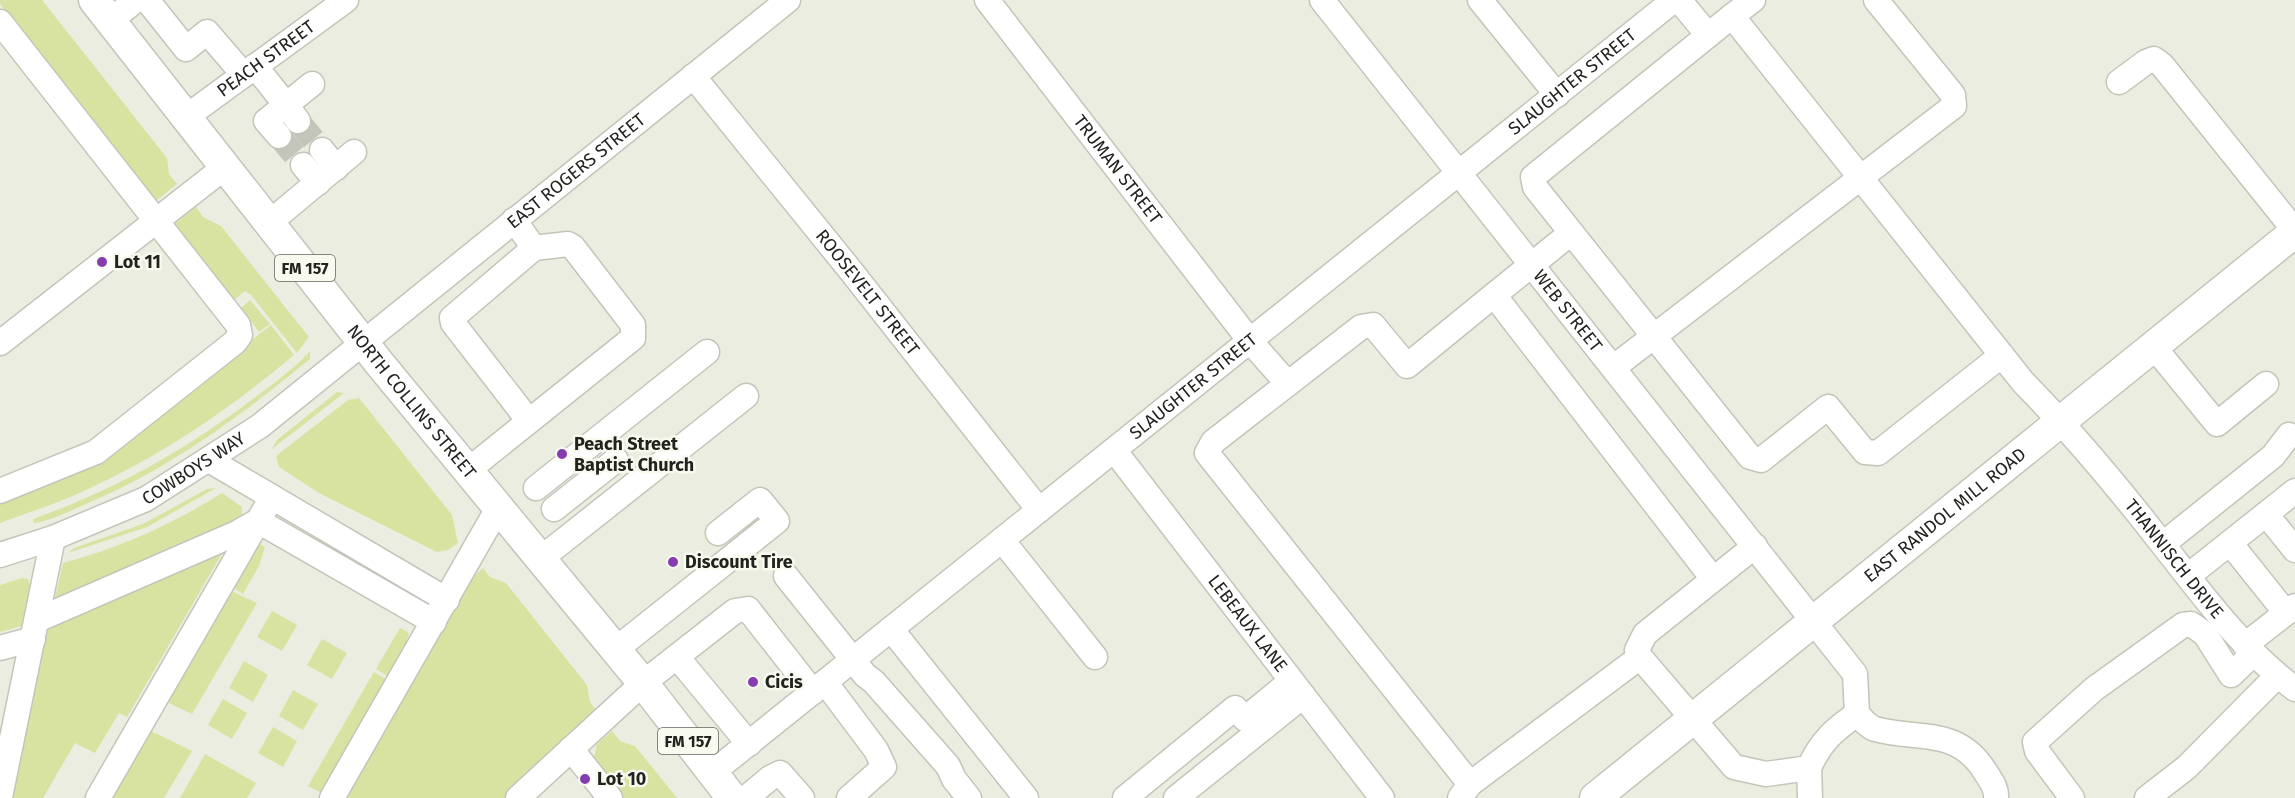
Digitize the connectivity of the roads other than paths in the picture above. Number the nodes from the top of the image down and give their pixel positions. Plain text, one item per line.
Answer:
1 (136, 0) edge
2 (147, 0) edge
3 (346, 0) edge
4 (788, 0) edge
5 (987, 0) edge
6 (1322, 0) edge
7 (1480, 0) edge
8 (1677, 0) edge
9 (1753, 0) edge
10 (1876, 0) edge
11 (102, 10) edge
12 (1732, 16) junction
13 (0, 22) edge
14 (1708, 35) junction
15 (249, 70) junction
16 (693, 76) junction
17 (2119, 82) dead end
18 (312, 84) dead end
19 (1557, 95) junction
20 (292, 113) junction
21 (186, 117) junction
22 (279, 136) tunnel mouth
23 (326, 164) dead end
24 (225, 167) junction
25 (1460, 172) junction
26 (1862, 179) junction
27 (514, 220) junction
28 (156, 221) junction
29 (269, 223) junction
30 (2295, 232) edge
31 (1571, 233) junction
32 (534, 248) junction
33 (1533, 266) junction
34 (1494, 295) junction
35 (1654, 337) junction
36 (362, 341) junction
37 (1250, 341) junction
38 (0, 343) edge
39 (2154, 347) junction
40 (707, 352) dead end
41 (2002, 356) junction
42 (1614, 368) junction
43 (1288, 384) junction
44 (2266, 384) dead end
45 (746, 396) dead end
46 (530, 421) junction
47 (2062, 422) junction
48 (2289, 435) dead end
49 (598, 438) junction
50 (1113, 450) junction
51 (209, 460) junction
52 (616, 460) junction
53 (466, 471) junction
54 (634, 484) junction
55 (536, 488) dead end
56 (2295, 491) edge
57 (0, 492) edge
58 (272, 497) junction
59 (554, 509) dead end
60 (497, 510) junction
61 (1039, 510) junction
62 (2266, 514) junction
63 (258, 521) junction
64 (718, 533) dead end
65 (53, 538) junction
66 (1002, 540) junction
67 (2230, 543) junction
68 (2163, 544) junction
69 (1755, 546) junction
70 (2295, 550) edge
71 (0, 555) edge
72 (539, 560) junction
73 (786, 576) dead end
74 (2188, 576) junction
75 (1713, 579) junction
76 (447, 600) junction
77 (2290, 609) edge
78 (1814, 621) junction
79 (434, 622) junction
80 (891, 629) junction
81 (34, 630) junction
82 (0, 648) edge
83 (615, 650) junction
84 (2249, 650) junction
85 (677, 657) junction
86 (1095, 657) dead end
87 (1640, 657) junction
88 (853, 660) junction
89 (2231, 675) junction
90 (2286, 682) edge
91 (643, 684) junction
92 (819, 687) junction
93 (1294, 695) junction
94 (2249, 706) junction
95 (1857, 714) junction
96 (1693, 720) junction
97 (1250, 726) junction
98 (748, 744) junction
99 (571, 749) junction
100 (1809, 768) junction
101 (712, 772) junction
102 (1465, 791) edge
103 (0, 797) edge
104 (98, 798) edge
105 (332, 798) edge
106 (518, 798) edge
107 (610, 798) edge
108 (732, 798) edge
109 (746, 798) edge
110 (802, 798) edge
111 (849, 798) edge
112 (969, 798) edge
113 (1026, 798) edge
114 (1125, 798) edge
115 (1176, 798) edge
116 (1382, 798) edge
117 (1595, 798) edge
118 (1810, 798) edge
119 (1996, 798) edge
120 (2072, 798) edge
121 (2147, 798) edge

1 - 11 street
2 - 15 street
3 - 15 street, PEACH STREET
4 - 16 street, EAST ROGERS STREET
5 - 37 street, TRUMAN STREET
6 - 25 street, WEB STREET
7 - 19 street
8 - 14 street
8 - 19 street, SLAUGHTER STREET
9 - 12 street
10 - 26 street
11 - 21 main road, NORTH COLLINS STREET / FM 157
12 - 14 street
12 - 26 street, THANNISCH DRIVE
13 - 28 street
14 - 31 street
15 - 20 street
15 - 21 street, PEACH STREET
16 - 27 street, EAST ROGERS STREET
16 - 61 street, ROOSEVELT STREET
17 - 30 street
18 - 20 street
19 - 25 street, SLAUGHTER STREET
20 - 22 street
21 - 24 main road, NORTH COLLINS STREET / FM 157
23 - 29 street
24 - 28 street
24 - 29 main road, NORTH COLLINS STREET / FM 157
25 - 33 street, WEB STREET
25 - 37 street, SLAUGHTER STREET
26 - 35 street
26 - 41 street, THANNISCH DRIVE
27 - 32 street
27 - 36 street, EAST ROGERS STREET
28 - 38 street
28 - 57 street
29 - 36 main road, NORTH COLLINS STREET / FM 157
30 - 39 main road, EAST RANDOL MILL ROAD
31 - 33 street
31 - 35 street
32 - 46 street
32 - 46 street
33 - 34 street
33 - 42 street, WEB STREET
34 - 43 street
34 - 75 street
35 - 41 street
35 - 42 street
36 - 51 street, COWBOYS WAY
36 - 53 main road, NORTH COLLINS STREET / FM 157
37 - 43 street, TRUMAN STREET
37 - 50 street, SLAUGHTER STREET
39 - 44 street
39 - 47 main road, EAST RANDOL MILL ROAD
40 - 49 street
41 - 47 street, THANNISCH DRIVE
42 - 69 street, WEB STREET
43 - 102 street
45 - 54 street
46 - 53 street
47 - 68 street, THANNISCH DRIVE
47 - 78 main road, EAST RANDOL MILL ROAD
48 - 68 street
49 - 52 street
49 - 55 street
50 - 61 street, SLAUGHTER STREET
50 - 93 street, LEBEAUX LANE
51 - 58 street
51 - 65 street, COWBOYS WAY
52 - 54 street
52 - 59 street
53 - 60 main road, NORTH COLLINS STREET / FM 157
54 - 72 street
56 - 62 street
58 - 63 street
58 - 76 street
60 - 72 main road, NORTH COLLINS STREET / FM 157
60 - 76 street
61 - 66 street, SLAUGHTER STREET
62 - 67 street
62 - 70 street
63 - 79 street
63 - 81 street
63 - 104 street
64 - 83 street
65 - 71 street, COWBOYS WAY
65 - 81 street
66 - 80 street, SLAUGHTER STREET
66 - 86 street
67 - 74 street
67 - 77 street
68 - 74 street, THANNISCH DRIVE
69 - 75 street
69 - 78 street, WEB STREET
72 - 83 main road, NORTH COLLINS STREET / FM 157
73 - 88 street
74 - 84 street, THANNISCH DRIVE
75 - 87 street
76 - 79 street
77 - 84 street
78 - 95 street, WEB STREET
78 - 96 main road, EAST RANDOL MILL ROAD
79 - 105 street
80 - 88 street, SLAUGHTER STREET
80 - 113 street
81 - 82 street
81 - 103 street
83 - 91 main road, NORTH COLLINS STREET / FM 157
84 - 89 street
84 - 90 street, THANNISCH DRIVE
85 - 91 street
85 - 92 street
85 - 98 street
87 - 96 street
87 - 102 street
88 - 92 street, SLAUGHTER STREET
88 - 112 street
89 - 94 street
89 - 120 street
90 - 94 street
91 - 99 street
91 - 101 main road, NORTH COLLINS STREET / FM 157
92 - 98 street, SLAUGHTER STREET
92 - 111 street
93 - 97 street
93 - 116 street, LEBEAUX LANE
94 - 121 street
95 - 100 street
95 - 119 street
96 - 100 street
96 - 117 main road, EAST RANDOL MILL ROAD
97 - 114 street
97 - 115 street
98 - 101 street, SLAUGHTER STREET
99 - 106 street
99 - 107 street
100 - 118 street
101 - 108 main road, NORTH COLLINS STREET / FM 157
109 - 110 street

